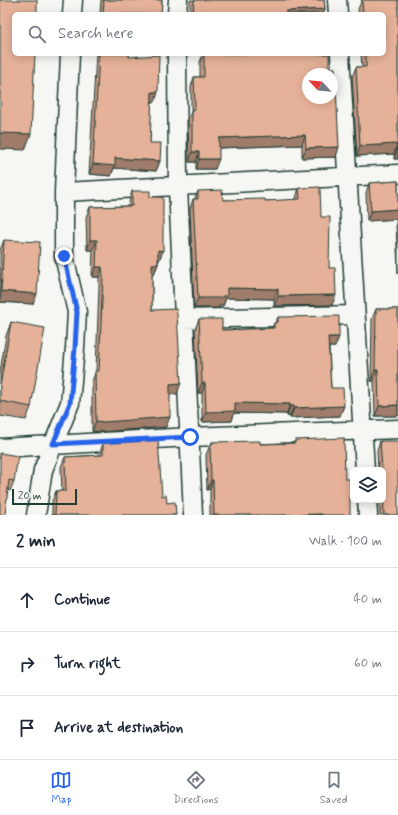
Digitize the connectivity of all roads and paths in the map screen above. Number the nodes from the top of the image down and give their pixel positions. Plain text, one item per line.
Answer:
1 (73, 0) edge
2 (178, 0) edge
3 (337, 0) edge
4 (72, 12) edge
5 (177, 12) edge
6 (338, 12) edge
7 (70, 56) edge
8 (177, 56) edge
9 (340, 56) edge
10 (398, 174) edge
11 (347, 176) junction
12 (178, 187) junction
13 (64, 192) junction
14 (356, 315) junction
15 (183, 319) junction
16 (398, 429) edge
17 (363, 431) junction
18 (190, 437) junction
19 (53, 444) junction
20 (0, 448) edge
21 (365, 467) edge
22 (367, 503) edge
23 (36, 515) edge
24 (193, 515) edge
25 (368, 515) edge

1 - 4 street
2 - 5 street
3 - 6 street
7 - 13 street
8 - 12 street
9 - 11 street
10 - 11 street
11 - 12 street
11 - 14 street
12 - 13 street
12 - 15 street
13 - 19 street
14 - 15 street
14 - 17 street
15 - 18 street
16 - 17 street
17 - 18 street
17 - 21 street
18 - 19 street
18 - 24 street
19 - 20 street
19 - 23 street
22 - 25 street

